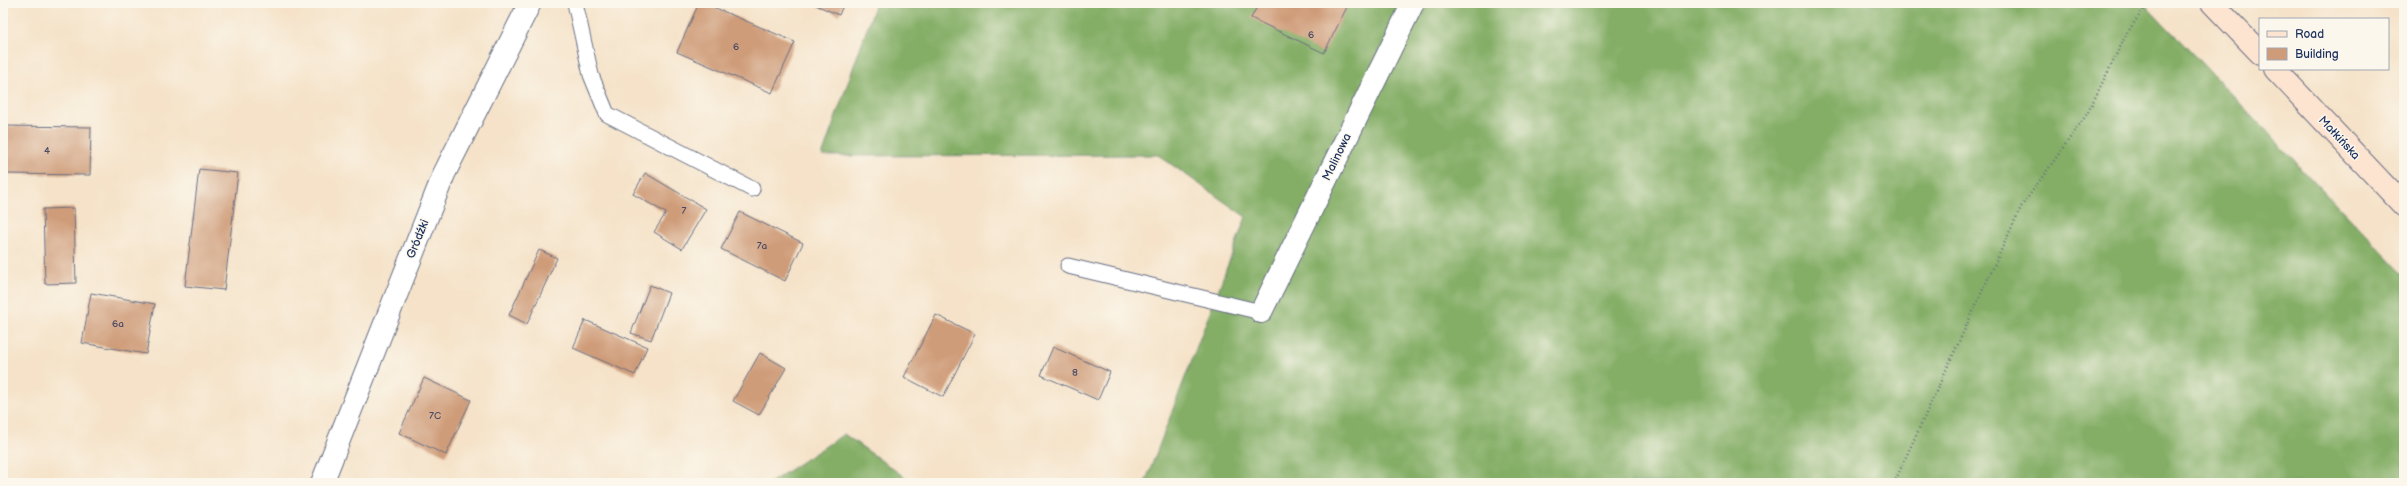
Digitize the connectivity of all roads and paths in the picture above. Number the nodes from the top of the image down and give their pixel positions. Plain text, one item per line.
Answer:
1 (530, 3) edge
2 (575, 3) edge
3 (1413, 3) edge
4 (2148, 3) edge
5 (2212, 3) edge
6 (2259, 53) edge
7 (2276, 70) edge
8 (752, 189) dead end
9 (2404, 206) edge
10 (1068, 266) dead end
11 (1262, 312) joint
12 (322, 483) edge
13 (1894, 483) edge

1 - 12 street, Gródźki
2 - 8 lane
3 - 11 street, Malinowa
4 - 13 path
5 - 6 main road
7 - 9 main road, Małkińska
10 - 11 lane

